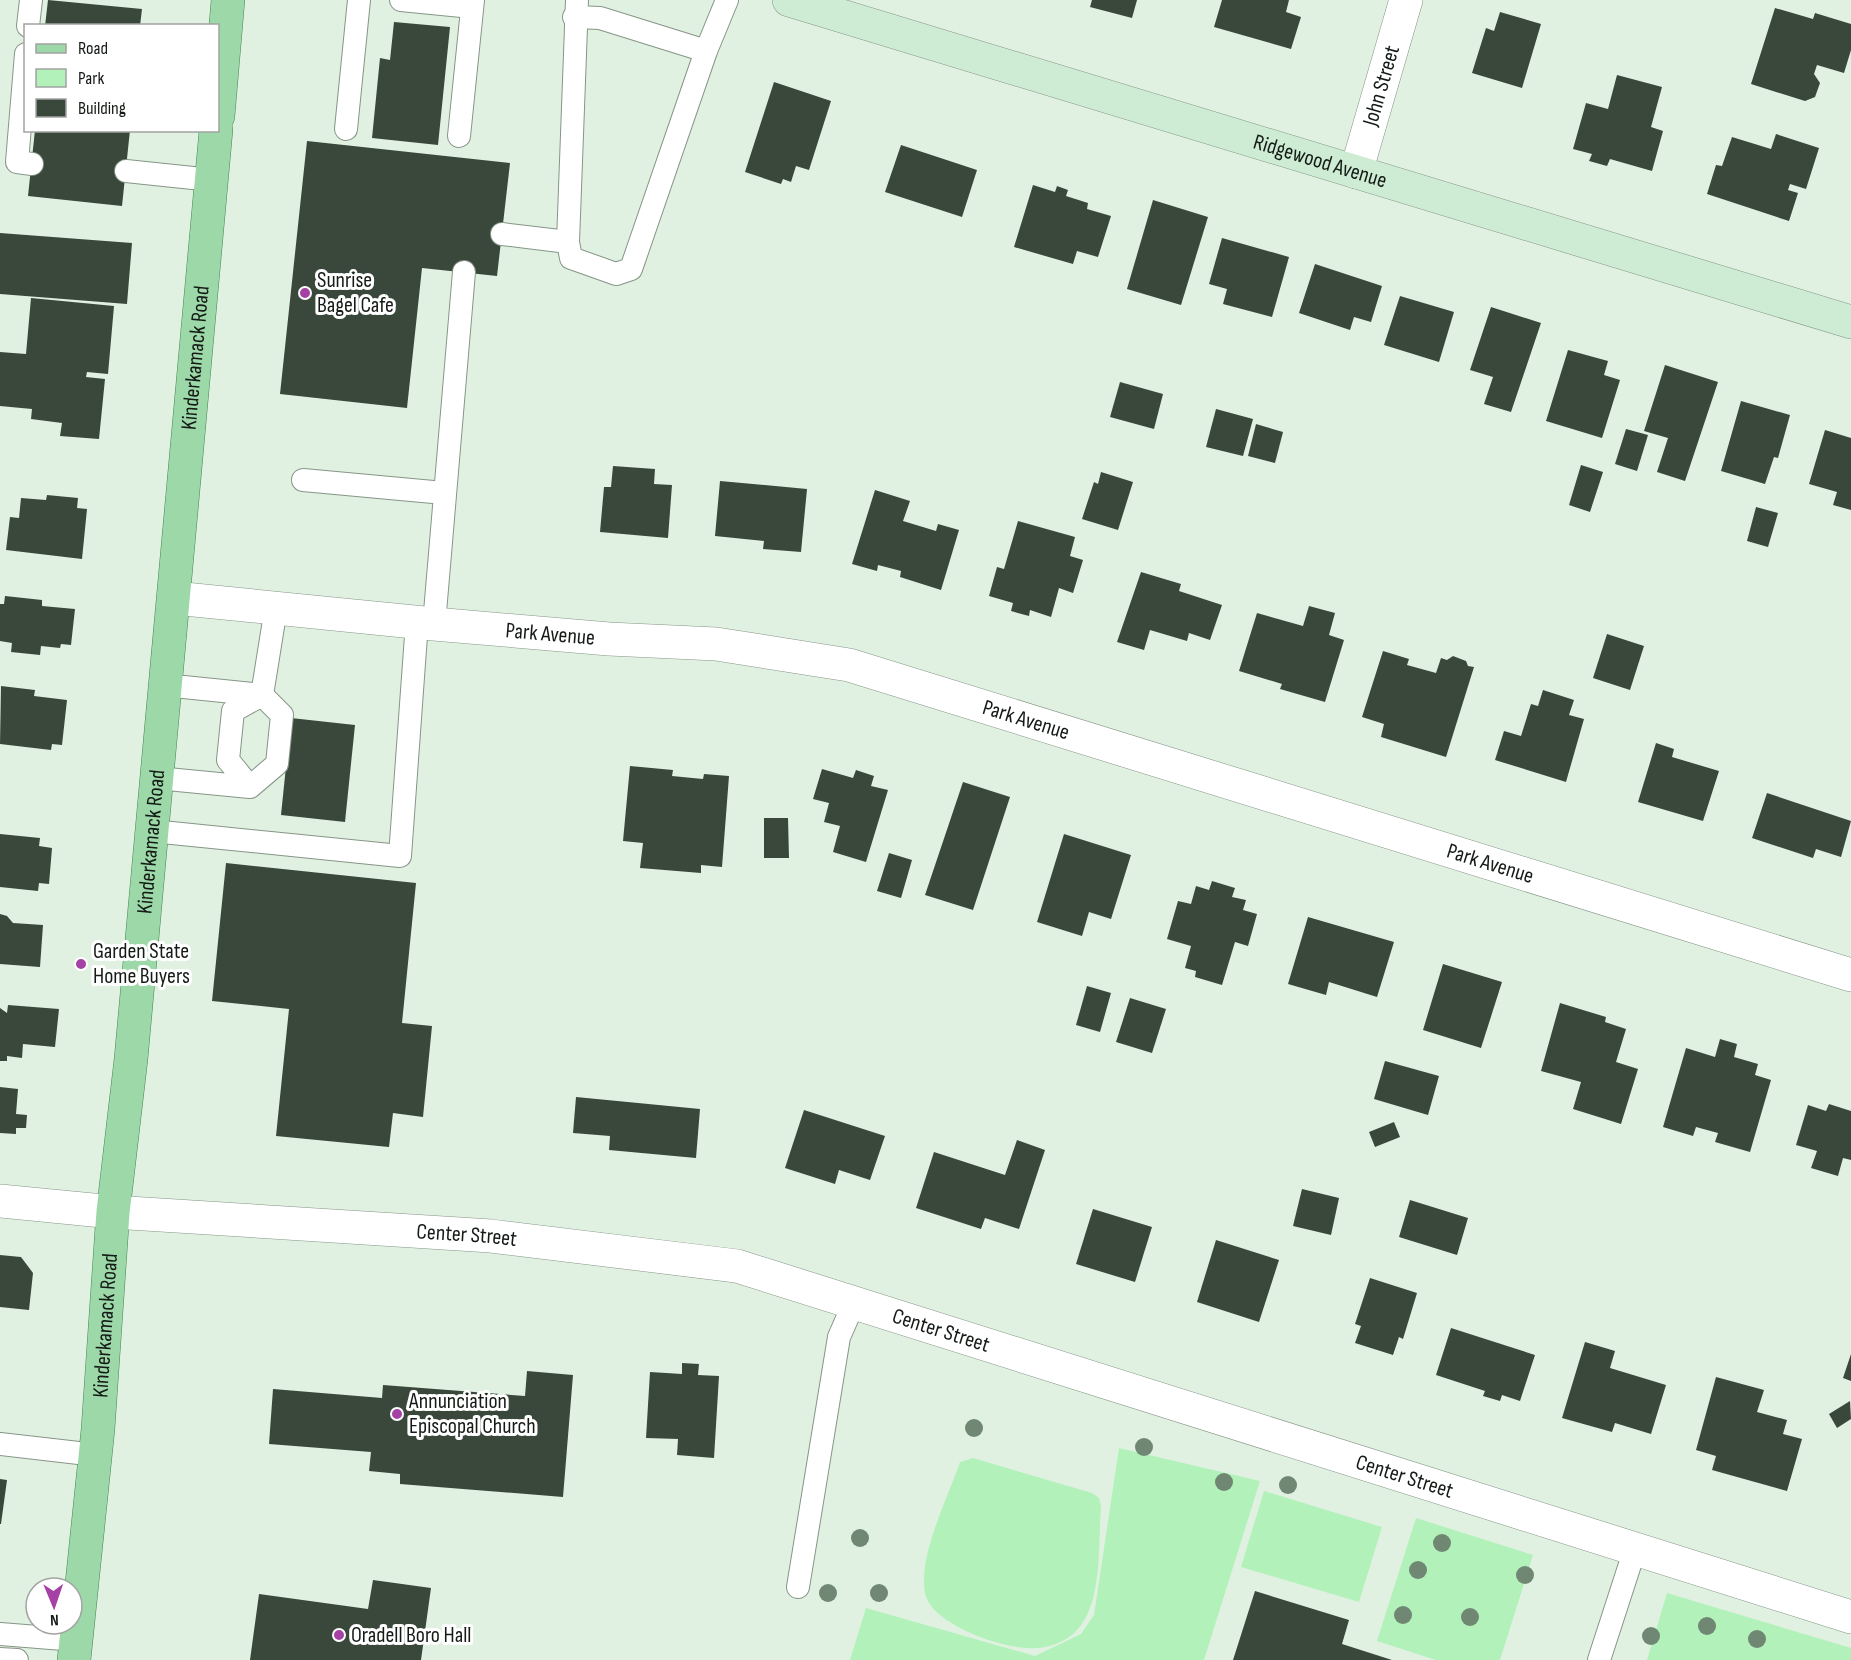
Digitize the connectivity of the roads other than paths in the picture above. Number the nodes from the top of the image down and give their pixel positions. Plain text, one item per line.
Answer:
1 (31, 0) edge
2 (228, 0) edge
3 (359, 0) edge
4 (401, 0) edge
5 (727, 0) edge
6 (789, 0) edge
7 (1406, 0) edge
8 (472, 3) edge
9 (576, 9) edge
10 (28, 24) edge
11 (706, 51) junction
12 (24, 76) edge
13 (219, 104) edge
14 (346, 129) dead end
15 (216, 132) edge
16 (459, 136) dead end
17 (32, 164) dead end
18 (126, 171) dead end
19 (1356, 172) junction
20 (212, 180) junction
21 (502, 234) dead end
22 (567, 242) junction
23 (464, 272) dead end
24 (1851, 322) edge
25 (303, 480) dead end
26 (444, 493) junction
27 (174, 597) junction
28 (276, 608) junction
29 (426, 623) junction
30 (164, 685) junction
31 (262, 695) junction
32 (157, 778) junction
33 (250, 787) junction
34 (152, 831) junction
35 (1851, 975) edge
36 (0, 1202) edge
37 (113, 1212) junction
38 (854, 1303) junction
39 (0, 1444) edge
40 (96, 1455) junction
41 (1635, 1549) junction
42 (798, 1587) dead end
43 (1851, 1617) edge
44 (0, 1634) edge
45 (75, 1650) edge
46 (0, 1659) edge
47 (17, 1660) edge
48 (1599, 1660) edge

1 - 10 lane
2 - 13 main road
3 - 14 lane
4 - 8 lane
5 - 11 lane
6 - 19 street, Ridgewood Avenue
7 - 19 street, John Street
8 - 16 lane
9 - 11 lane
9 - 22 lane
11 - 22 lane
12 - 17 lane
15 - 20 main road, Kinderkamack Road
18 - 20 lane
19 - 24 street, Ridgewood Avenue
20 - 27 main road, Kinderkamack Road
21 - 22 lane
23 - 26 lane
25 - 26 lane
26 - 29 lane
27 - 28 street, Park Avenue
27 - 30 main road, Kinderkamack Road
28 - 29 street, Park Avenue
28 - 31 lane
29 - 34 lane
29 - 35 street, Park Avenue
30 - 31 lane
30 - 32 main road, Kinderkamack Road
31 - 33 lane
31 - 33 lane
32 - 33 lane
32 - 34 main road, Kinderkamack Road
34 - 37 main road, Kinderkamack Road
36 - 37 street, Center Street
37 - 38 street, Center Street
37 - 40 main road, Kinderkamack Road
38 - 41 street, Center Street
38 - 42 lane
39 - 40 lane
40 - 45 main road, Kinderkamack Road
41 - 43 street, Center Street
41 - 48 lane
44 - 45 lane
46 - 47 lane

